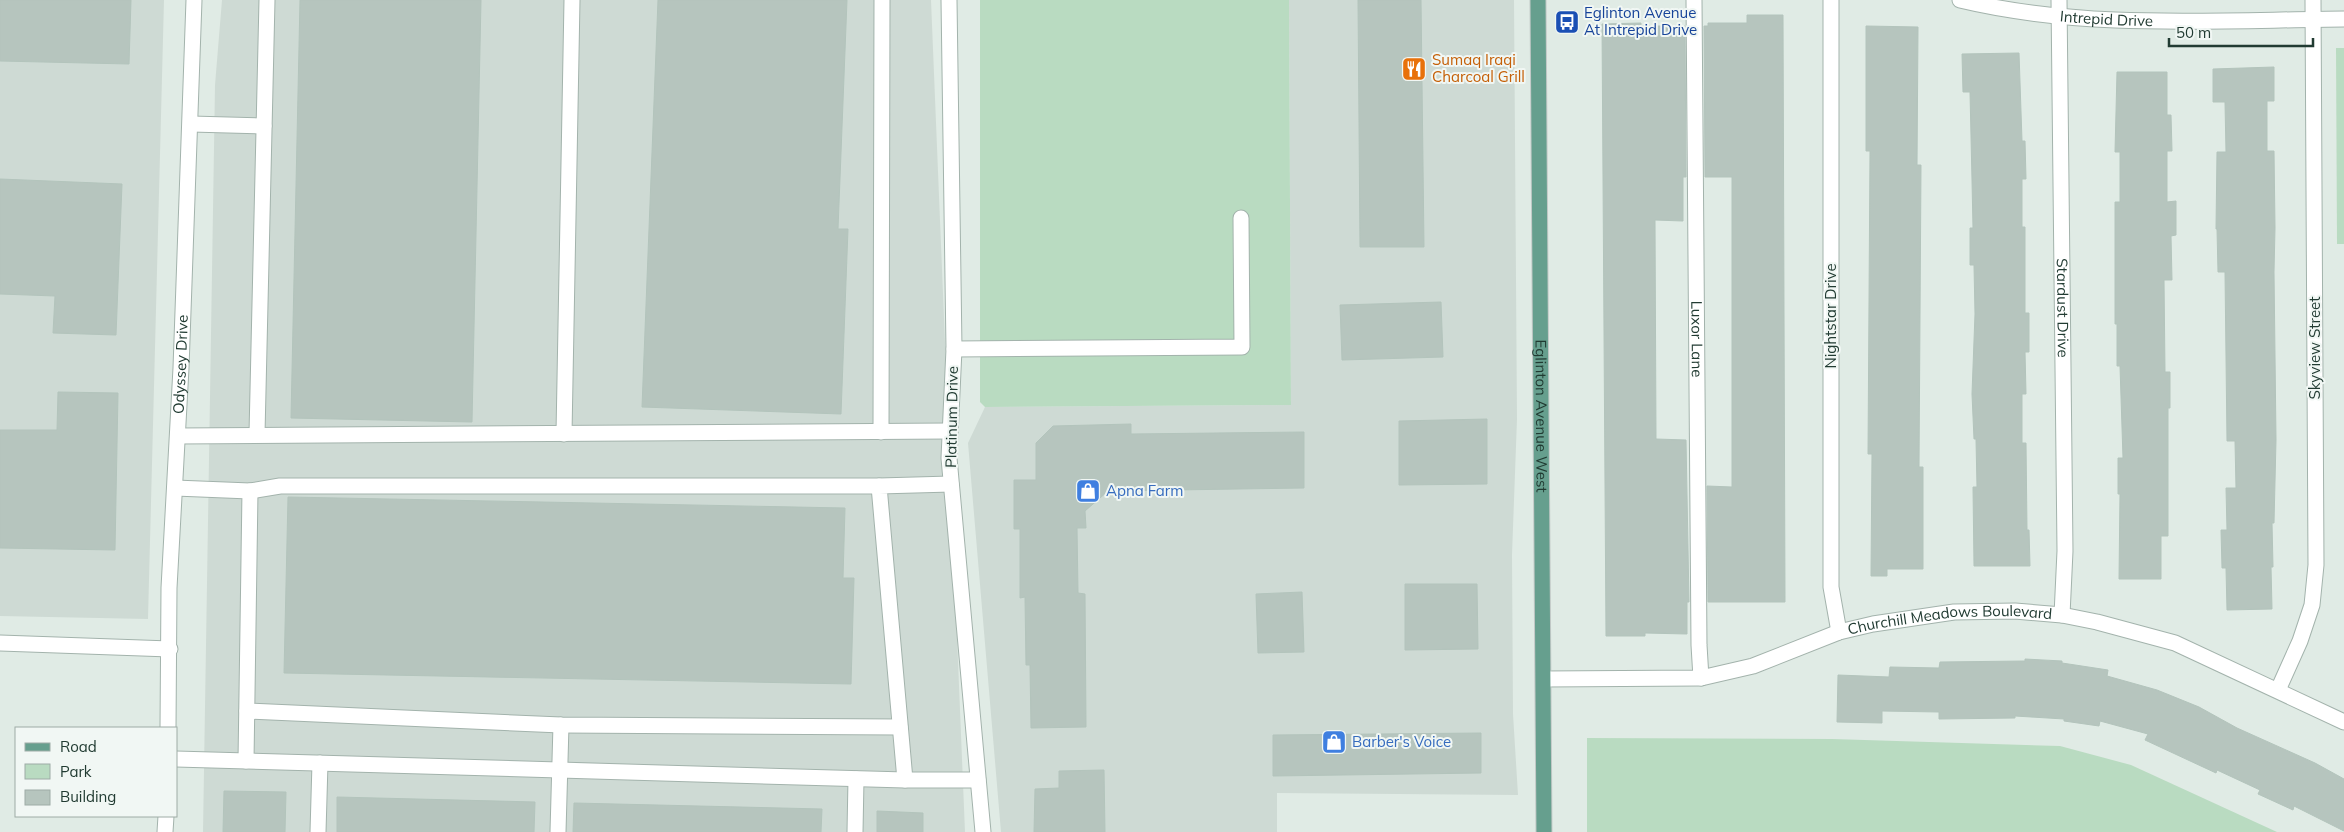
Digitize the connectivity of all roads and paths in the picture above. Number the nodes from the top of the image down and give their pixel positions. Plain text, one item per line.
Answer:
1 (194, 0) edge
2 (267, 0) edge
3 (572, 0) edge
4 (882, 0) edge
5 (949, 0) edge
6 (1538, 0) edge
7 (1694, 0) edge
8 (1831, 0) edge
9 (1960, 0) edge
10 (2060, 0) edge
11 (2312, 0) edge
12 (2059, 17) junction
13 (2344, 19) edge
14 (2312, 20) junction
15 (191, 124) junction
16 (264, 126) junction
17 (1241, 218) dead end
18 (954, 349) junction
19 (949, 431) junction
20 (881, 432) junction
21 (258, 434) junction
22 (564, 434) junction
23 (178, 436) junction
24 (951, 484) junction
25 (879, 486) junction
26 (174, 488) junction
27 (250, 491) junction
28 (2062, 615) junction
29 (1839, 632) junction
30 (0, 643) edge
31 (170, 649) junction
32 (1701, 678) junction
33 (1544, 679) junction
34 (2278, 690) junction
35 (247, 711) junction
36 (2344, 722) edge
37 (561, 725) junction
38 (168, 727) edge
39 (900, 727) junction
40 (178, 759) edge
41 (246, 761) junction
42 (320, 764) junction
43 (560, 770) junction
44 (856, 778) junction
45 (905, 780) junction
46 (978, 780) junction
47 (166, 817) edge
48 (165, 832) edge
49 (318, 832) edge
50 (558, 832) edge
51 (855, 832) edge
52 (983, 832) edge
53 (1544, 832) edge

1 - 15 street, Odyssey Drive
2 - 16 street
3 - 22 street
4 - 20 street
5 - 18 street, Platinum Drive
6 - 33 main road, Eglinton Avenue West
7 - 32 street, Luxor Lane
8 - 29 street, Nightstar Drive
9 - 12 street, Intrepid Drive
10 - 12 street, Stardust Drive
11 - 14 street, Skyview Street
12 - 14 street, Intrepid Drive
12 - 28 street, Stardust Drive
13 - 14 street, Intrepid Drive
14 - 34 street, Skyview Street
15 - 16 street
15 - 23 street, Odyssey Drive
16 - 21 street
17 - 18 street
18 - 19 street, Platinum Drive
19 - 20 street
19 - 24 street, Platinum Drive
20 - 22 street
21 - 22 street
21 - 23 street
23 - 26 street, Odyssey Drive
24 - 25 street
24 - 46 street, Platinum Drive
25 - 27 street
25 - 39 street
26 - 27 street
26 - 31 street, Odyssey Drive
27 - 35 street
28 - 29 street, Churchill Meadows Boulevard
28 - 34 street, Churchill Meadows Boulevard
29 - 32 street, Churchill Meadows Boulevard
30 - 31 street
31 - 38 street, Odyssey Drive
32 - 33 street, Churchill Meadows Boulevard
33 - 53 main road, Eglinton Avenue West
34 - 36 street, Churchill Meadows Boulevard
35 - 37 street
35 - 41 street
37 - 39 street
37 - 43 street
39 - 45 street
40 - 41 street
41 - 42 street
42 - 43 street
42 - 49 street
43 - 44 street
43 - 50 street
44 - 45 street
44 - 51 street
45 - 46 street
46 - 52 street, Platinum Drive
47 - 48 street

